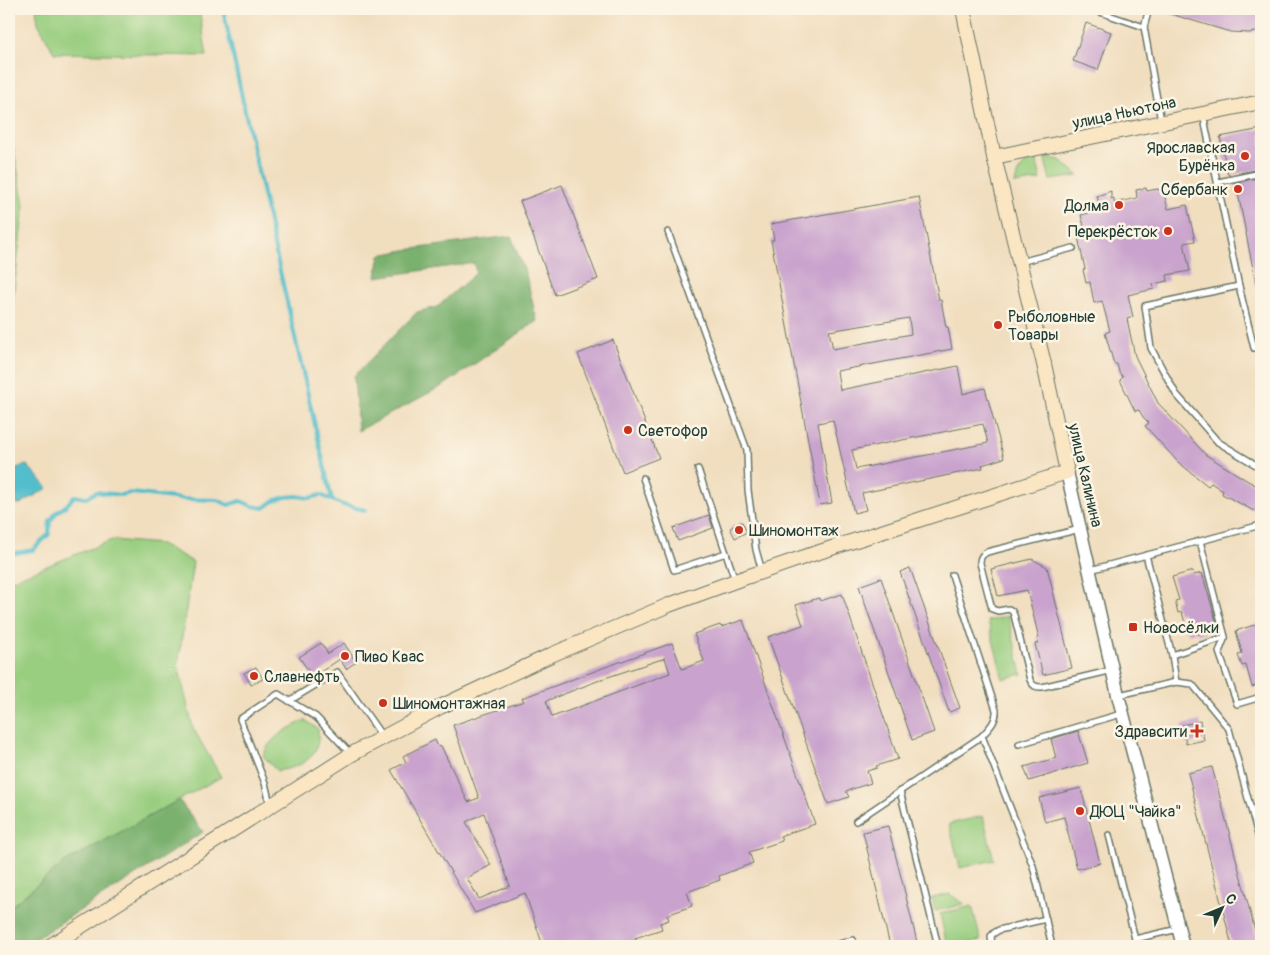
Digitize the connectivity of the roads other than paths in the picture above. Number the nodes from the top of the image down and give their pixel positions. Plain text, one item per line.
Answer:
1 (963, 9) edge
2 (1094, 9) edge
3 (1149, 9) edge
4 (1144, 27) junction
5 (1261, 102) edge
6 (1203, 114) junction
7 (1161, 123) junction
8 (994, 157) junction
9 (1261, 173) edge
10 (1218, 182) junction
11 (668, 232) dead end
12 (1073, 248) dead end
13 (1020, 262) junction
14 (1239, 286) junction
15 (1254, 348) dead end
16 (1261, 468) edge
17 (698, 469) dead end
18 (1067, 472) junction
19 (643, 478) dead end
20 (1261, 523) edge
21 (1080, 529) junction
22 (1200, 541) junction
23 (726, 553) junction
24 (1146, 555) junction
25 (1090, 570) junction
26 (762, 572) junction
27 (952, 575) dead end
28 (735, 581) junction
29 (1225, 637) junction
30 (1172, 656) junction
31 (1113, 670) junction
32 (1176, 682) junction
33 (1118, 695) junction
34 (1261, 697) edge
35 (289, 701) junction
36 (1123, 713) junction
37 (982, 736) junction
38 (383, 738) junction
39 (1019, 744) dead end
40 (352, 754) junction
41 (900, 791) junction
42 (270, 806) junction
43 (856, 820) dead end
44 (1109, 836) dead end
45 (1261, 846) edge
46 (1046, 919) junction
47 (1178, 929) junction
48 (853, 940) dead end
49 (50, 946) edge
50 (832, 946) edge
51 (938, 946) edge
52 (992, 946) edge
53 (1052, 946) edge
54 (1182, 946) edge

1 - 8 main road, улица Калинина
2 - 4 lane
3 - 4 lane
4 - 7 lane
5 - 6 main road, улица Ньютона
6 - 7 main road, улица Ньютона
6 - 10 lane
7 - 8 main road, улица Ньютона
8 - 13 main road, улица Калинина
9 - 10 lane
10 - 14 lane
11 - 26 lane
12 - 13 lane
13 - 18 main road, улица Калинина
14 - 15 lane
14 - 16 lane
17 - 23 lane
18 - 21 street, улица Калинина
18 - 26 main road
19 - 23 lane
20 - 22 lane
21 - 25 street, улица Калинина
21 - 31 lane
22 - 24 lane
22 - 29 lane
23 - 28 lane
24 - 25 lane
24 - 30 lane
25 - 31 street, улица Калинина
26 - 28 main road
27 - 37 lane
28 - 38 main road
29 - 30 lane
29 - 34 lane
30 - 32 lane
31 - 33 street, улица Калинина
32 - 33 lane
32 - 45 lane
33 - 36 street, улица Калинина
35 - 38 lane
35 - 40 lane
35 - 42 lane
36 - 39 lane
36 - 47 street, улица Калинина
37 - 41 lane
37 - 46 lane
38 - 40 main road
40 - 42 main road
41 - 43 lane
41 - 51 lane
42 - 49 main road
44 - 47 lane
46 - 52 lane
46 - 53 lane
47 - 54 street, улица Калинина
48 - 50 lane

